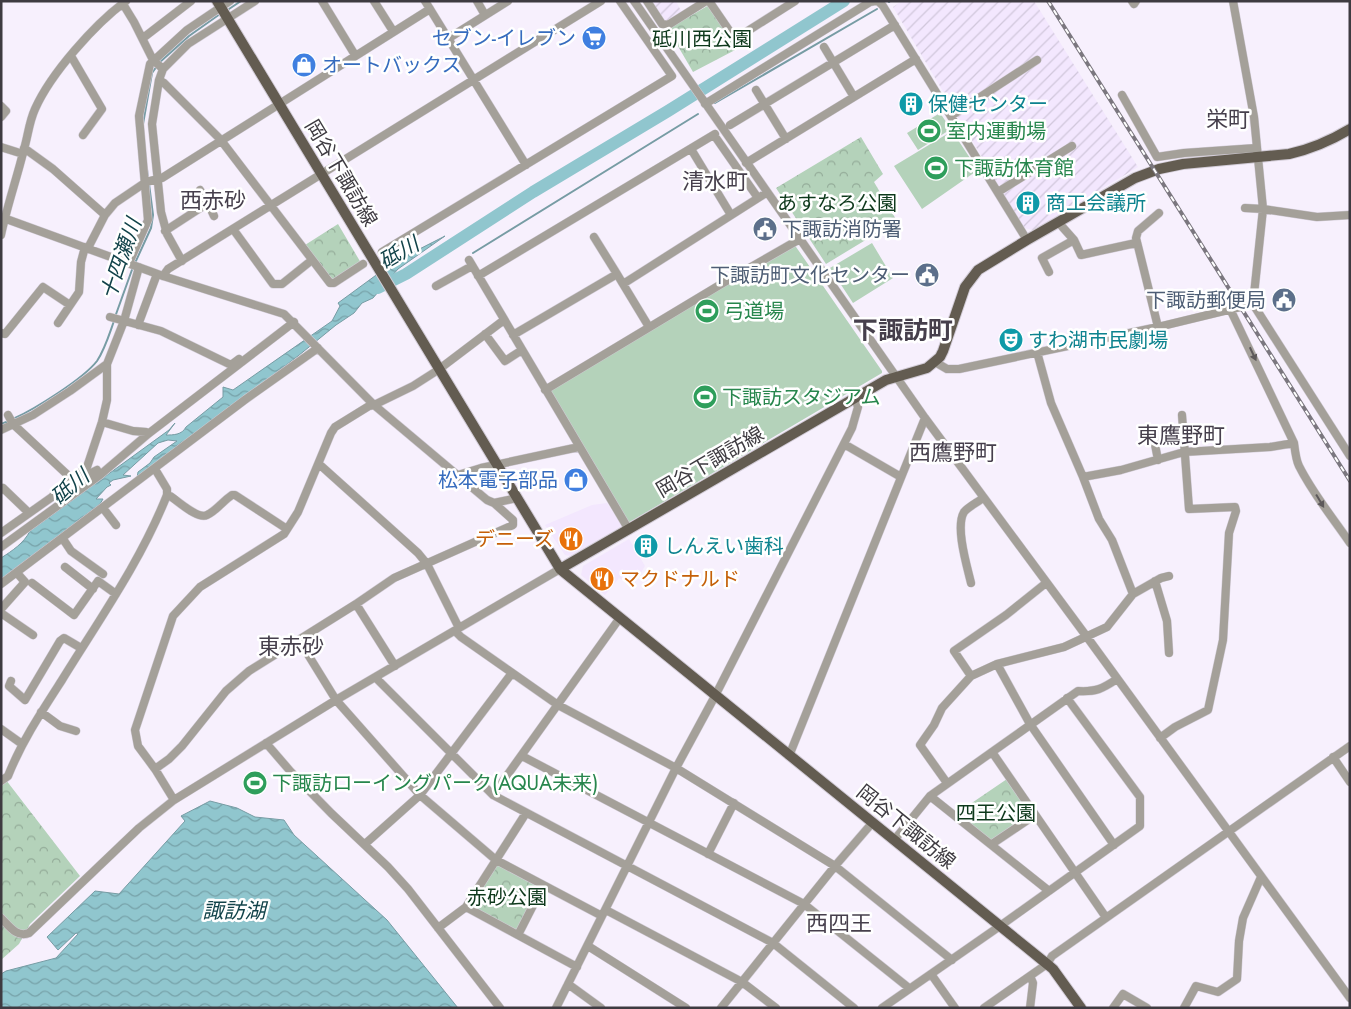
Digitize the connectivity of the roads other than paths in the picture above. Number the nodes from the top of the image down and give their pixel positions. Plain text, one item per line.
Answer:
1 (191, 1) edge
2 (255, 1) edge
3 (322, 1) edge
4 (374, 1) edge
5 (426, 1) edge
6 (477, 1) edge
7 (508, 1) edge
8 (602, 1) edge
9 (620, 1) edge
10 (634, 1) edge
11 (647, 1) edge
12 (708, 1) edge
13 (795, 1) edge
14 (877, 1) edge
15 (1132, 1) edge
16 (1136, 1) edge
17 (1233, 1) edge
18 (125, 2) edge
19 (224, 8) edge
20 (430, 9) junction
21 (485, 15) junction
22 (895, 25) junction
23 (393, 31) junction
24 (143, 38) junction
25 (449, 38) junction
26 (824, 47) dead end
27 (355, 55) junction
28 (71, 56) junction
29 (916, 59) junction
30 (1037, 60) dead end
31 (158, 64) junction
32 (833, 64) junction
33 (159, 80) junction
34 (474, 80) junction
35 (756, 90) dead end
36 (1122, 95) dead end
37 (854, 97) junction
38 (704, 102) junction
39 (279, 103) junction
40 (765, 105) junction
41 (1, 106) edge
42 (951, 116) junction
43 (140, 117) junction
44 (1, 118) edge
45 (152, 118) junction
46 (730, 125) dead end
47 (1350, 129) edge
48 (83, 135) dead end
49 (220, 139) junction
50 (786, 139) junction
51 (1072, 146) dead end
52 (1, 147) edge
53 (691, 149) junction
54 (24, 151) junction
55 (1256, 152) junction
56 (746, 163) junction
57 (526, 165) junction
58 (321, 175) junction
59 (157, 179) junction
60 (146, 182) junction
61 (200, 190) dead end
62 (998, 192) junction
63 (766, 193) junction
64 (758, 198) junction
65 (208, 203) junction
66 (271, 206) junction
67 (1245, 208) dead end
68 (1263, 209) junction
69 (1159, 212) dead end
70 (105, 215) junction
71 (731, 215) junction
72 (1350, 215) edge
73 (214, 216) dead end
74 (3, 218) edge
75 (1058, 222) junction
76 (233, 229) junction
77 (165, 231) junction
78 (1, 235) edge
79 (594, 236) dead end
80 (800, 239) junction
81 (1027, 240) junction
82 (1074, 240) junction
83 (1136, 243) junction
84 (87, 248) junction
85 (382, 252) dead end
86 (312, 260) junction
87 (182, 261) junction
88 (363, 264) dead end
89 (134, 265) junction
90 (1049, 272) dead end
91 (617, 274) junction
92 (160, 275) junction
93 (478, 276) junction
94 (623, 284) junction
95 (436, 286) dead end
96 (1253, 304) junction
97 (70, 305) junction
98 (1231, 311) junction
99 (111, 317) dead end
100 (504, 320) junction
101 (123, 321) junction
102 (58, 323) dead end
103 (296, 324) junction
104 (138, 325) junction
105 (649, 327) junction
106 (1158, 327) junction
107 (1, 334) edge
108 (485, 334) junction
109 (513, 335) junction
110 (316, 346) junction
111 (522, 350) junction
112 (1037, 352) junction
113 (250, 356) junction
114 (935, 362) junction
115 (106, 364) junction
116 (438, 370) junction
117 (895, 376) junction
118 (545, 390) junction
119 (855, 398) junction
120 (374, 405) junction
121 (1182, 415) dead end
122 (925, 418) junction
123 (11, 419) junction
124 (102, 422) junction
125 (1152, 429) dead end
126 (1, 430) edge
127 (148, 434) junction
128 (1294, 443) junction
129 (844, 444) junction
130 (579, 447) junction
131 (1184, 452) junction
132 (1350, 456) edge
133 (1158, 460) junction
134 (319, 464) junction
135 (497, 465) junction
136 (155, 469) junction
137 (458, 474) junction
138 (100, 475) junction
139 (901, 477) junction
140 (1084, 477) junction
141 (72, 479) junction
142 (1, 490) edge
143 (167, 495) junction
144 (52, 497) junction
145 (69, 498) junction
146 (517, 498) junction
147 (984, 498) junction
148 (494, 504) junction
149 (103, 508) junction
150 (29, 513) junction
151 (116, 525) dead end
152 (287, 529) junction
153 (629, 530) junction
154 (1, 533) edge
155 (63, 539) junction
156 (1350, 543) edge
157 (1, 547) edge
158 (427, 564) junction
159 (65, 567) dead end
160 (560, 569) junction
161 (16, 573) junction
162 (104, 574) dead end
163 (1169, 576) dead end
164 (1155, 581) junction
165 (971, 583) dead end
166 (1046, 583) junction
167 (1, 584) edge
168 (32, 584) dead end
169 (92, 589) junction
170 (116, 594) junction
171 (1134, 594) junction
172 (356, 604) junction
173 (1, 609) edge
174 (1, 613) edge
175 (619, 619) junction
176 (457, 630) junction
177 (33, 635) dead end
178 (1087, 637) junction
179 (299, 640) junction
180 (81, 648) junction
181 (1169, 653) dead end
182 (997, 664) junction
183 (395, 666) junction
184 (512, 673) junction
185 (972, 676) junction
186 (376, 678) junction
187 (1117, 679) junction
188 (11, 681) dead end
189 (715, 696) junction
190 (1067, 698) junction
191 (336, 700) junction
192 (558, 705) junction
193 (41, 712) junction
194 (1030, 724) junction
195 (1, 729) edge
196 (76, 730) dead end
197 (1160, 738) junction
198 (266, 743) junction
199 (22, 744) junction
200 (1350, 746) edge
201 (992, 752) junction
202 (451, 753) junction
203 (522, 756) junction
204 (789, 756) junction
205 (1333, 757) junction
206 (676, 768) junction
207 (155, 769) junction
208 (1, 781) edge
209 (1350, 782) edge
210 (947, 784) junction
211 (420, 795) junction
212 (493, 795) junction
213 (930, 796) junction
214 (174, 800) junction
215 (734, 803) junction
216 (526, 813) junction
217 (1035, 816) junction
218 (873, 822) junction
219 (649, 823) junction
220 (1229, 831) junction
221 (895, 839) junction
222 (365, 844) junction
223 (992, 844) junction
224 (1114, 845) junction
225 (708, 854) junction
226 (496, 860) junction
227 (628, 866) junction
228 (836, 866) junction
229 (1076, 873) junction
230 (1261, 877) junction
231 (543, 886) junction
232 (1049, 891) junction
233 (804, 904) junction
234 (466, 906) junction
235 (604, 913) junction
236 (1106, 916) junction
237 (1, 918) edge
238 (1000, 926) junction
239 (438, 928) junction
240 (518, 935) junction
241 (773, 943) junction
242 (588, 946) junction
243 (952, 960) junction
244 (1047, 964) junction
245 (577, 967) junction
246 (931, 974) junction
247 (1030, 976) junction
248 (742, 982) junction
249 (568, 984) junction
250 (909, 988) junction
251 (1350, 998) edge
252 (500, 1008) edge
253 (556, 1008) edge
254 (601, 1008) edge
255 (686, 1008) edge
256 (721, 1008) edge
257 (776, 1008) edge
258 (854, 1008) edge
259 (882, 1008) edge
260 (954, 1008) edge
261 (984, 1008) edge
262 (1030, 1008) edge
263 (1081, 1008) edge
264 (1113, 1008) edge
265 (1147, 1008) edge
266 (1184, 1008) edge

1 - 24 street
2 - 19 street
3 - 27 street
4 - 23 street
5 - 20 street
6 - 21 street
7 - 21 street
8 - 34 street
9 - 57 street
10 - 38 street
11 - 12 street
12 - 13 street
14 - 22 street
14 - 38 street
15 - 16 street
17 - 55 street
18 - 24 street
18 - 28 street
19 - 31 street
19 - 31 street
19 - 39 main road, 岡谷下諏訪線
20 - 23 street
20 - 25 street
21 - 25 street
22 - 29 street
22 - 32 street
23 - 27 street
24 - 31 street
25 - 34 street
26 - 32 street
27 - 39 street
28 - 48 street
28 - 54 street
29 - 37 street
29 - 42 street
30 - 42 street
31 - 33 street
31 - 43 street
32 - 37 street
32 - 40 street
33 - 45 street
33 - 49 street
34 - 57 street
34 - 58 street
35 - 40 street
36 - 55 street
37 - 50 street
38 - 56 street
39 - 49 street
39 - 58 main road, 岡谷下諏訪線
40 - 46 street
40 - 50 street
41 - 44 street
42 - 62 street
43 - 45 street
43 - 60 street
45 - 59 street
47 - 55 main road
49 - 59 street
49 - 66 street
50 - 56 street
51 - 62 street
52 - 54 street
53 - 64 street
53 - 71 street
53 - 93 street
54 - 70 street
54 - 74 street
55 - 68 street
55 - 75 main road
56 - 63 street
57 - 85 street
58 - 66 street
58 - 116 main road, 岡谷下諏訪線
59 - 60 street
59 - 77 street
60 - 70 street
60 - 89 street
61 - 65 street
62 - 81 street
63 - 64 street
63 - 80 street
64 - 71 street
65 - 73 street
65 - 77 street
66 - 76 street
66 - 86 street
67 - 68 street
68 - 72 street
68 - 96 street
69 - 83 street
70 - 84 street
71 - 94 street
74 - 78 street
74 - 84 street
75 - 81 main road
75 - 82 street
76 - 86 street
76 - 87 street
77 - 87 street
79 - 91 street
80 - 105 street
80 - 117 street
81 - 114 main road
82 - 83 street
82 - 90 street
83 - 106 street
84 - 89 street
84 - 97 street
86 - 88 street
87 - 92 street
89 - 92 street
89 - 101 street
91 - 94 street
91 - 109 street
92 - 103 street
92 - 104 street
93 - 95 street
93 - 100 street
94 - 105 street
96 - 98 street
96 - 132 street
97 - 102 street
97 - 107 street
98 - 106 street
98 -> 128 street
99 - 101 street
100 - 108 street
100 - 109 street
101 - 104 street
101 - 115 street
103 - 110 street
103 - 113 street
104 - 113 street
105 - 118 street
106 - 112 street
108 - 111 street
108 - 116 street
109 - 111 street
110 - 120 street
110 - 136 street
111 - 118 street
112 - 114 street
112 - 140 street
113 - 127 street
114 - 117 main road, 岡谷下諏訪線
115 - 123 street
115 - 124 street
116 - 120 street
116 - 135 main road, 岡谷下諏訪線
117 - 119 main road, 岡谷下諏訪線
117 - 122 street
118 - 130 street
119 - 129 street
119 - 153 main road, 岡谷下諏訪線
120 - 134 street
120 - 137 street
121 - 131 street
122 - 139 street
122 - 147 street
123 - 126 street
123 - 141 street
124 - 127 street
124 - 141 street
125 - 133 street
127 - 138 street
128 - 131 street
128 -> 156 street
129 - 139 street
129 - 189 street
130 - 135 street
130 - 153 street
131 - 133 street
131 - 197 street
133 - 140 street
134 - 152 street
134 - 158 street
135 - 137 street
135 - 146 main road, 岡谷下諏訪線
136 - 143 street
136 - 149 street
137 - 148 street
138 - 141 street
138 - 145 street
139 - 204 street
140 - 171 street
141 - 144 street
142 - 150 street
143 - 152 street
143 - 170 street
144 - 145 street
144 - 150 street
145 - 157 street
146 - 148 street
146 - 160 main road, 岡谷下諏訪線
147 - 165 street
147 - 166 street
148 - 158 street
149 - 151 street
149 - 155 street
150 - 154 street
152 - 207 street
153 - 160 main road, 岡谷下諏訪線
155 - 161 street
155 - 162 street
158 - 172 street
158 - 176 street
159 - 169 street
160 - 175 main road, 岡谷下諏訪線
160 - 176 street
161 - 167 street
161 - 173 street
163 - 164 street
164 - 171 street
164 - 181 street
166 - 178 street
166 - 185 street
168 - 169 street
169 - 170 street
170 - 180 street
171 - 178 street
172 - 179 street
172 - 183 street
174 - 177 street
175 - 189 main road, 岡谷下諏訪線
175 - 192 street
176 - 183 street
176 - 184 street
178 - 182 street
178 - 187 street
179 - 191 street
179 - 207 street
180 - 188 street
180 - 193 street
182 - 185 street
182 - 194 street
183 - 186 street
184 - 192 street
184 - 202 street
185 - 210 street
186 - 191 street
186 - 202 street
187 - 190 street
187 - 197 street
189 - 204 main road, 岡谷下諏訪線
189 - 206 street
190 - 194 street
190 - 224 street
191 - 198 street
191 - 211 street
192 - 203 street
192 - 206 street
193 - 196 street
193 - 199 street
194 - 201 street
194 - 224 street
195 - 199 street
197 - 220 street
198 - 214 street
198 - 222 street
199 - 208 street
200 - 205 street
201 - 210 street
201 - 217 street
202 - 211 street
202 - 212 street
203 - 212 street
203 - 219 street
204 - 218 main road, 岡谷下諏訪線
205 - 209 street
205 - 220 street
206 - 215 street
206 - 219 street
207 - 214 street
210 - 213 street
211 - 222 street
211 - 226 street
212 - 216 street
213 - 221 street
213 - 223 street
214 - 237 street
215 - 225 street
215 - 228 street
216 - 226 street
216 - 227 street
217 - 223 street
217 - 229 street
218 - 221 main road, 岡谷下諏訪線
218 - 228 street
219 - 225 street
219 - 227 street
220 - 230 street
220 - 236 street
221 - 238 main road, 岡谷下諏訪線
222 - 239 street
223 - 232 street
224 - 229 street
225 - 233 street
226 - 231 street
226 - 234 street
227 - 235 street
227 - 241 street
228 - 233 street
228 - 243 street
229 - 232 street
229 - 236 street
230 - 251 street
230 - 266 street
231 - 235 street
231 - 240 street
232 - 238 street
233 - 241 street
233 - 250 street
234 - 239 street
234 - 240 street
235 - 242 street
235 - 248 street
236 - 244 street
238 - 243 street
238 - 244 main road, 岡谷下諏訪線
239 - 252 street
240 - 245 street
241 - 248 street
241 - 258 street
242 - 245 street
242 - 255 street
243 - 246 street
244 - 247 street
244 - 263 main road, 岡谷下諏訪線
245 - 249 street
246 - 250 street
246 - 260 street
247 - 261 street
247 - 262 street
248 - 256 street
248 - 257 street
249 - 253 street
249 - 254 street
250 - 259 street
264 - 265 street

